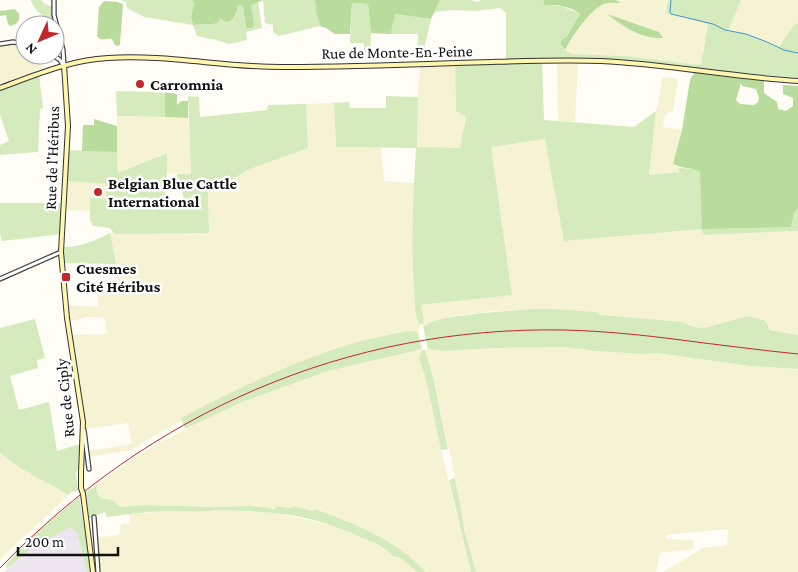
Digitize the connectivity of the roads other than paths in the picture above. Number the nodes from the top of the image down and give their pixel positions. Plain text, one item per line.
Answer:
1 (54, 0) edge
2 (54, 15) edge
3 (15, 42) edge
4 (0, 44) edge
5 (64, 65) joint
6 (65, 65) edge
7 (798, 81) edge
8 (0, 88) edge
9 (61, 252) junction
10 (0, 279) edge
11 (83, 422) junction
12 (90, 469) dead end
13 (94, 517) dead end
14 (93, 572) edge
15 (98, 572) edge

1 - 2 street
3 - 4 street
5 - 8 main road, Rue de Monte-En-Peine
5 - 9 main road, Rue de l'Héribus
6 - 7 main road, Rue de Monte-En-Peine
9 - 10 street
9 - 11 main road, Rue de Ciply
11 - 12 street
11 - 14 main road, Rue de Ciply, bridge
13 - 15 street

